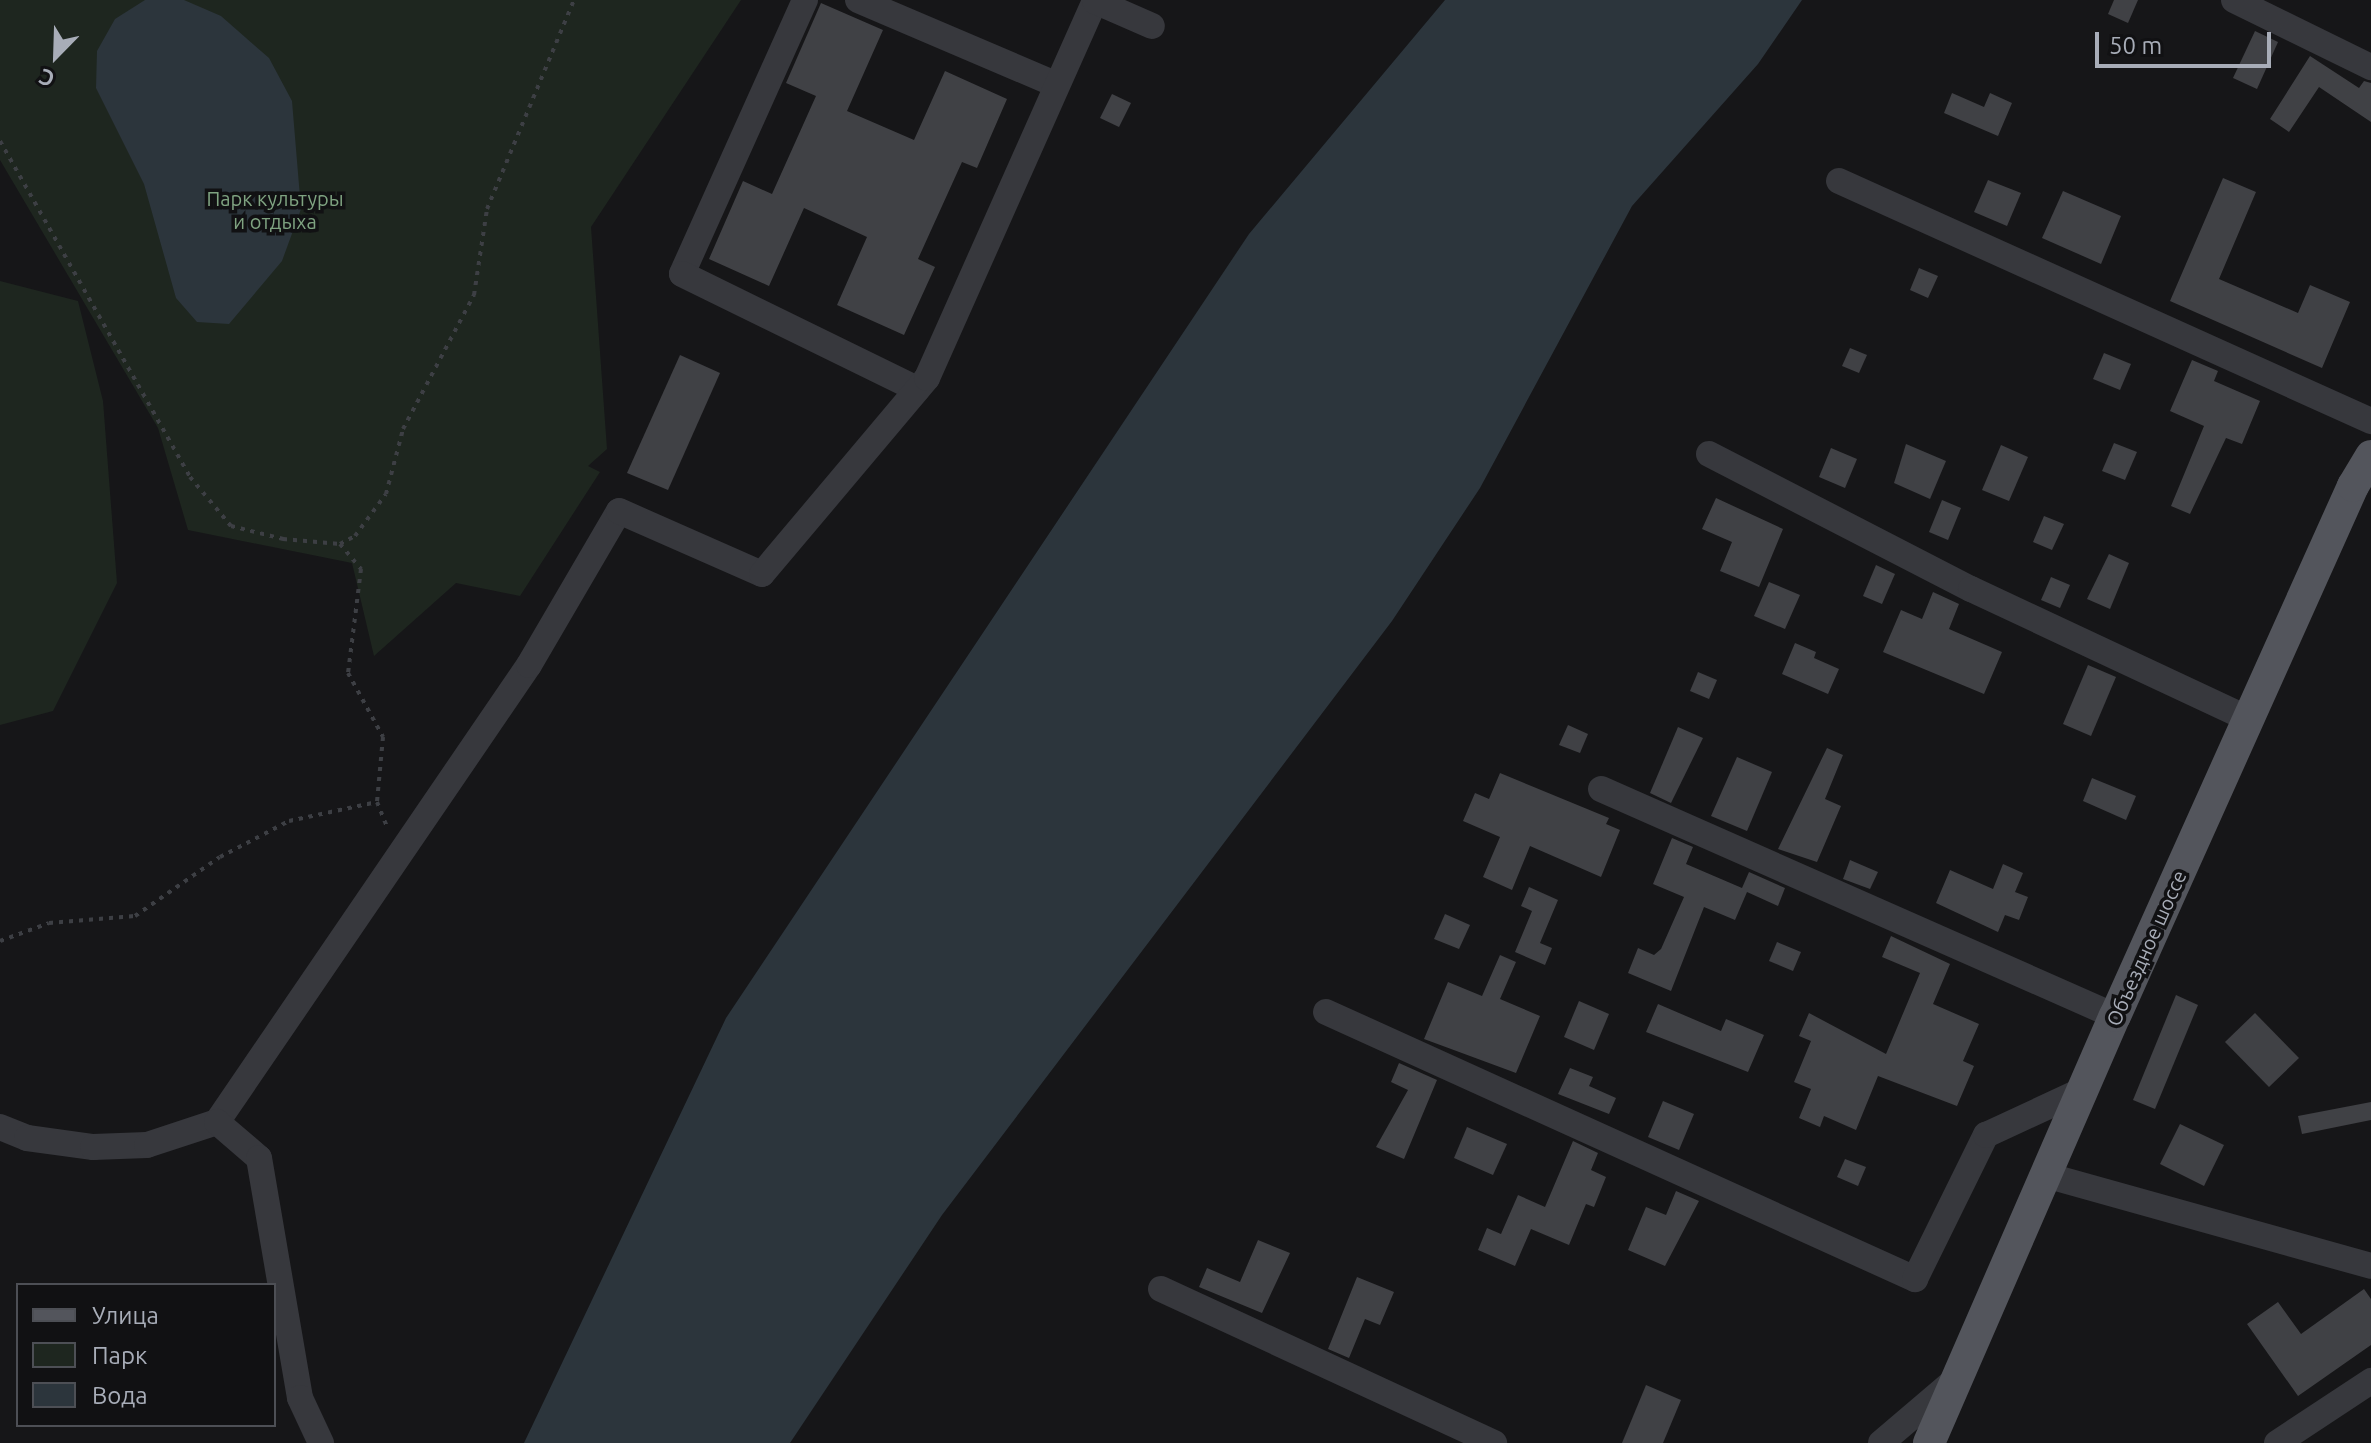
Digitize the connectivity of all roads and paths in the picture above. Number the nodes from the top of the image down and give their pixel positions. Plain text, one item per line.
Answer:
1 (574, 0) edge
2 (805, 0) edge
3 (858, 0) edge
4 (2234, 0) edge
5 (1152, 26) dead end
6 (2371, 67) edge
7 (1057, 85) junction
8 (0, 141) edge
9 (1839, 181) dead end
10 (917, 389) junction
11 (2371, 421) edge
12 (1709, 454) dead end
13 (2371, 456) edge
14 (340, 544) junction
15 (2248, 719) junction
16 (1601, 789) dead end
17 (377, 802) junction
18 (399, 856) junction
19 (0, 941) edge
20 (1326, 1012) dead end
21 (2115, 1016) junction
22 (2085, 1089) junction
23 (217, 1122) junction
24 (0, 1127) edge
25 (2049, 1176) junction
26 (2371, 1266) edge
27 (1161, 1289) dead end
28 (1959, 1375) junction
29 (2371, 1381) edge
30 (321, 1443) edge
31 (1494, 1443) edge
32 (1881, 1443) edge
33 (1929, 1443) edge
34 (2277, 1443) edge

1 - 14 path
2 - 10 street
3 - 7 street
4 - 6 street
5 - 7 street
7 - 10 street
8 - 14 path
9 - 11 street
10 - 18 street
12 - 15 street
13 - 15 main road, Объездное шоссе
14 - 17 path
15 - 21 main road, Объездное шоссе
16 - 21 street
17 - 18 path
17 - 19 path
18 - 23 street
20 - 22 street
21 - 22 main road, Объездное шоссе
22 - 25 main road, Объездное шоссе
23 - 24 street
23 - 30 street
25 - 26 street
25 - 28 main road, Объездное шоссе
27 - 31 street
28 - 32 street
28 - 33 main road, Объездное шоссе
29 - 34 street

